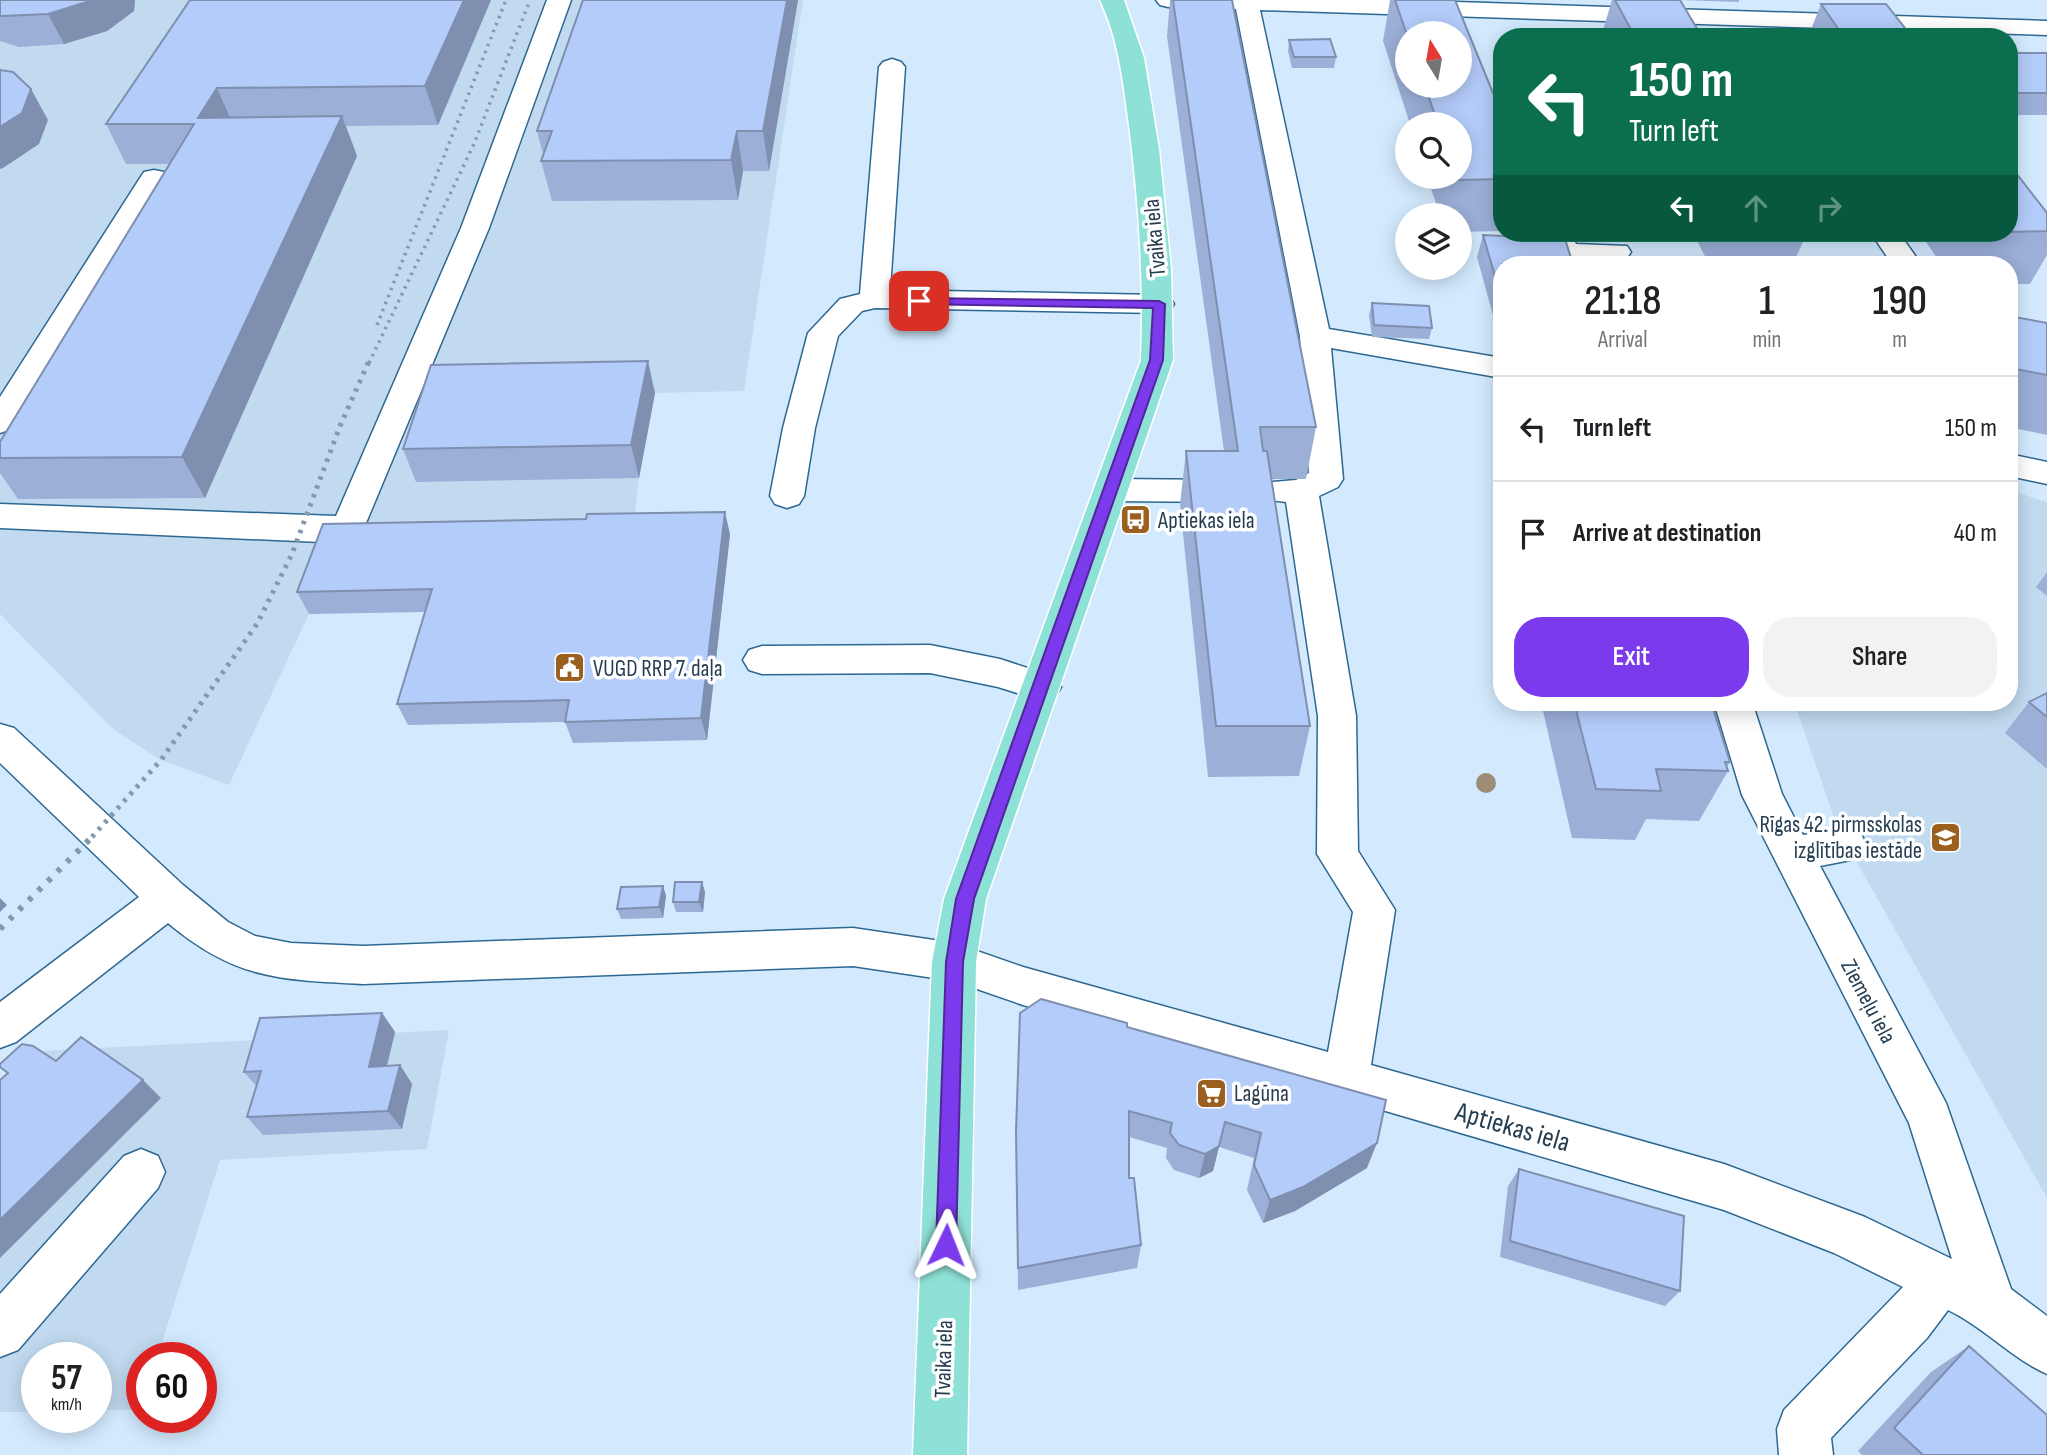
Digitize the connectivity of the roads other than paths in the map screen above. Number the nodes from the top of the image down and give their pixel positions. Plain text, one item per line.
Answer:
1 (559, 0) edge
2 (1112, 0) edge
3 (1168, 0) edge
4 (1248, 3) junction
5 (1507, 5) edge
6 (1838, 10) edge
7 (1724, 27) edge
8 (1533, 28) edge
9 (1906, 28) edge
10 (2018, 28) edge
11 (2047, 28) edge
12 (892, 67) dead end
13 (154, 178) dead end
14 (1560, 242) edge
15 (1617, 252) dead end
16 (874, 299) junction
17 (1159, 304) junction
18 (1315, 336) junction
19 (1493, 366) edge
20 (0, 422) edge
21 (2018, 467) edge
22 (2047, 473) edge
23 (1111, 491) junction
24 (1301, 491) junction
25 (787, 496) dead end
26 (0, 516) edge
27 (762, 660) dead end
28 (1042, 687) junction
29 (1736, 711) edge
30 (0, 738) edge
31 (1847, 846) dead end
32 (1792, 853) junction
33 (168, 898) junction
34 (954, 962) junction
35 (0, 1028) edge
36 (1346, 1078) junction
37 (141, 1172) dead end
38 (1940, 1280) junction
39 (1992, 1305) junction
40 (0, 1332) edge
41 (2047, 1348) edge
42 (940, 1455) edge
43 (1806, 1455) edge

1 - 26 street
2 - 17 main road, Tvaika iela
3 - 4 street
4 - 5 street
4 - 18 street
5 - 7 street
5 - 8 street
6 - 7 street
6 - 9 street
10 - 11 street
12 - 16 street
13 - 20 street
14 - 15 street
16 - 17 street
16 - 25 street
17 - 23 main road, Tvaika iela
18 - 19 street
18 - 24 street
21 - 22 street
23 - 24 street
23 - 28 main road, Tvaika iela
24 - 36 street
27 - 28 street
28 - 34 main road, Tvaika iela
29 - 32 street, Ziemeļu iela
30 - 33 street, Aptiekas iela
31 - 32 street
32 - 39 street, Ziemeļu iela
33 - 34 street, Aptiekas iela
33 - 35 street
34 - 36 street, Aptiekas iela
34 - 42 main road, Tvaika iela
36 - 38 street, Aptiekas iela
37 - 40 street
38 - 39 street, Aptiekas iela
38 - 43 street
39 - 41 street, Aptiekas iela

